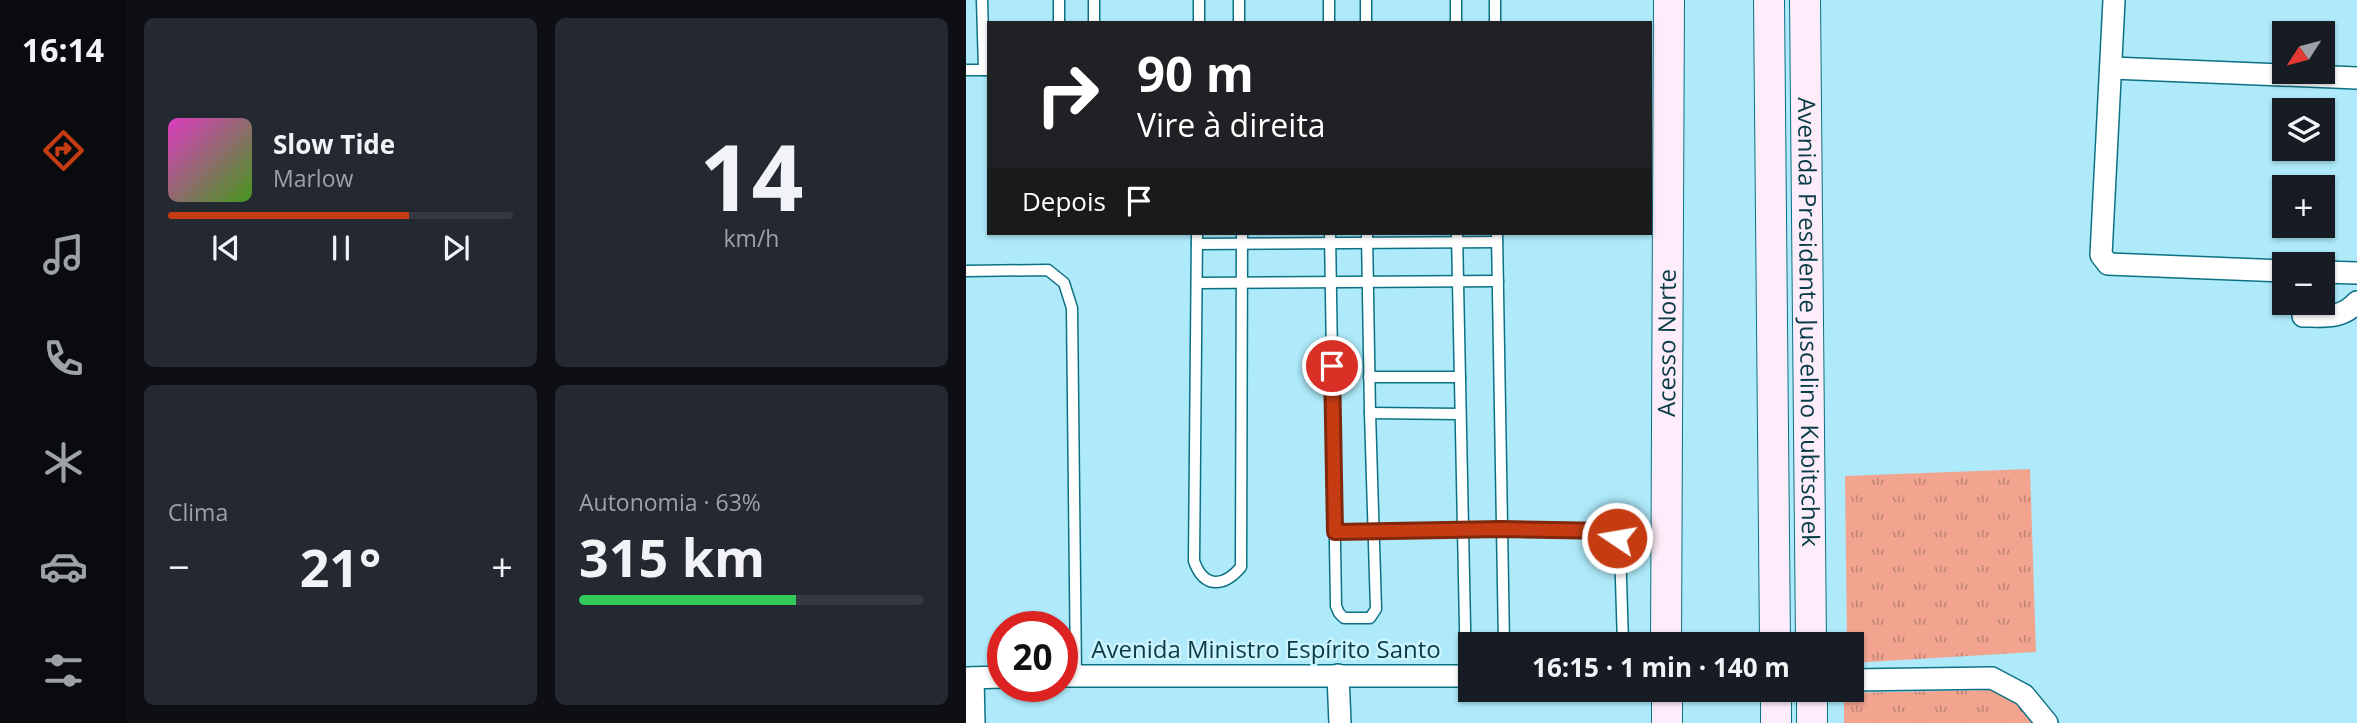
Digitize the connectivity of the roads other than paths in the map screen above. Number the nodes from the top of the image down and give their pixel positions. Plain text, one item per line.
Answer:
1 (982, 0) edge
2 (1059, 0) edge
3 (1094, 0) edge
4 (1199, 0) edge
5 (1239, 0) edge
6 (1329, 0) edge
7 (1366, 0) edge
8 (1456, 0) edge
9 (1495, 0) edge
10 (1669, 0) edge
11 (1769, 0) edge
12 (1805, 0) edge
13 (2114, 0) edge
14 (1059, 21) edge
15 (1094, 21) edge
16 (1199, 21) edge
17 (1239, 21) edge
18 (1329, 21) edge
19 (1366, 21) edge
20 (1456, 21) edge
21 (1495, 21) edge
22 (2112, 68) junction
23 (966, 70) edge
24 (986, 70) edge
25 (2357, 78) edge
26 (1457, 237) edge
27 (1497, 237) edge
28 (1197, 238) edge
29 (1242, 238) edge
30 (1330, 238) edge
31 (1367, 238) edge
32 (966, 271) edge
33 (2272, 271) edge
34 (2335, 272) edge
35 (2357, 273) edge
36 (1457, 281) junction
37 (1498, 281) junction
38 (1368, 282) junction
39 (1197, 283) junction
40 (1330, 283) junction
41 (1242, 284) junction
42 (2357, 302) edge
43 (2303, 316) dead end
44 (1369, 377) junction
45 (1460, 377) junction
46 (1370, 413) junction
47 (1460, 414) junction
48 (1502, 529) junction
49 (1464, 530) junction
50 (1335, 532) junction
51 (1375, 533) junction
52 (1070, 611) edge
53 (1467, 632) edge
54 (1504, 632) edge
55 (1623, 632) edge
56 (1666, 632) edge
57 (1775, 632) edge
58 (1811, 632) edge
59 (1338, 675) junction
60 (1078, 676) edge
61 (1458, 676) edge
62 (970, 678) edge
63 (1864, 680) edge
64 (1667, 702) edge
65 (1776, 702) edge
66 (1812, 702) edge
67 (974, 723) edge
68 (1340, 723) edge
69 (1667, 723) edge
70 (1776, 723) edge
71 (1812, 723) edge
72 (2047, 723) edge

1 - 24 lane
2 - 14 lane
3 - 15 lane
4 - 16 lane
5 - 17 lane
6 - 18 lane
7 - 19 lane
8 - 20 lane
9 - 21 lane
10 - 56 main road, Acesso Norte
11 - 57 main road, Avenida Presidente Juscelino Kubitschek
12 - 58 main road, Avenida Presidente Juscelino Kubitschek
13 - 22 street
22 - 25 street
22 - 33 street
23 - 24 lane
26 - 27 lane
26 - 31 lane
26 - 36 lane
27 - 37 lane
28 - 29 lane
28 - 39 lane
29 - 30 lane
29 - 41 lane
30 - 31 lane
30 - 40 lane
31 - 38 lane
32 - 52 lane
34 - 35 street
36 - 37 lane
36 - 38 lane
36 - 45 lane
37 - 48 lane
38 - 40 lane
38 - 44 lane
39 - 41 lane
39 - 41 lane
40 - 41 lane
40 - 50 lane
42 - 43 street
44 - 45 lane
44 - 46 lane
45 - 47 lane
46 - 47 lane
46 - 51 lane
47 - 49 lane
48 - 49 lane
48 - 54 lane
48 - 55 lane
49 - 51 lane
49 - 53 lane
50 - 51 lane
50 - 51 lane
59 - 60 street, Avenida Ministro Espírito Santo
59 - 61 street, Avenida Ministro Espírito Santo
59 - 68 street
62 - 67 street
63 - 72 street
64 - 69 main road
65 - 70 main road
66 - 71 main road

